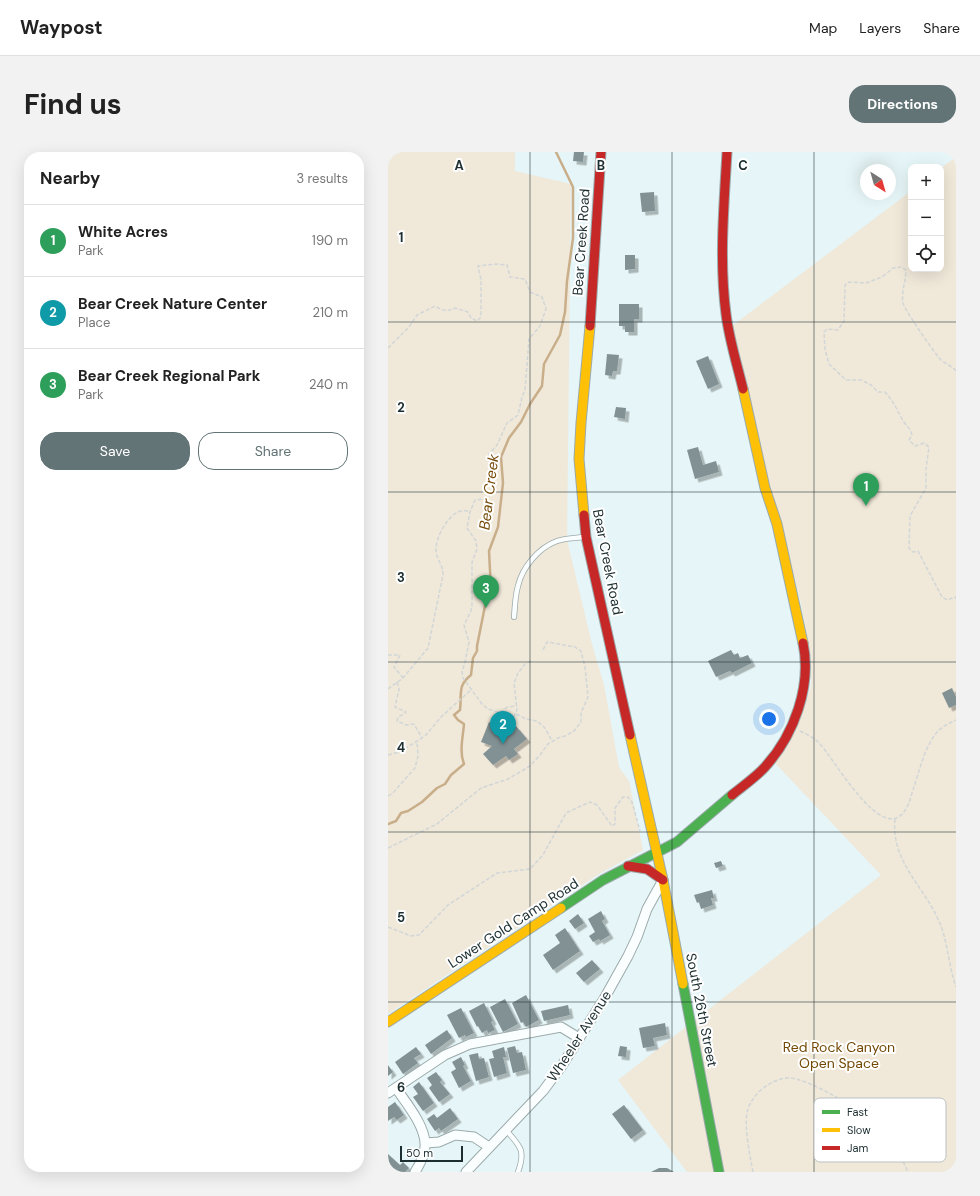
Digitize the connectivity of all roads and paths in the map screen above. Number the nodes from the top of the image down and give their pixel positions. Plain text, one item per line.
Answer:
1 (601, 152) edge
2 (727, 152) edge
3 (388, 348) edge
4 (956, 371) edge
5 (470, 512) junction
6 (586, 536) junction
7 (956, 599) edge
8 (514, 617) dead end
9 (542, 652) dead end
10 (388, 655) edge
11 (532, 660) dead end
12 (403, 678) junction
13 (397, 682) junction
14 (388, 689) edge
15 (472, 689) junction
16 (517, 706) junction
17 (500, 714) junction
18 (515, 714) junction
19 (956, 720) edge
20 (509, 725) junction
21 (791, 726) junction
22 (504, 733) dead end
23 (422, 738) junction
24 (417, 741) junction
25 (552, 741) junction
26 (388, 755) edge
27 (388, 796) edge
28 (895, 819) junction
29 (640, 832) dead end
30 (388, 848) edge
31 (656, 853) junction
32 (628, 866) junction
33 (663, 880) junction
34 (388, 927) edge
35 (956, 987) edge
36 (388, 1022) edge
37 (579, 1038) junction
38 (396, 1088) junction
39 (388, 1093) edge
40 (836, 1098) edge
41 (506, 1130) junction
42 (426, 1143) junction
43 (489, 1147) junction
44 (904, 1162) edge
45 (415, 1172) edge
46 (466, 1172) edge
47 (518, 1172) edge
48 (719, 1172) edge
49 (753, 1172) edge
50 (908, 1172) edge

1 - 6 street, Bear Creek Road
2 - 21 street, Lower Gold Camp Road
3 - 5 path
4 - 7 path
5 - 12 path
5 - 15 path
6 - 8 lane
6 - 31 street, Bear Creek Road
9 - 25 path
10 - 12 path
11 - 16 path
12 - 13 path
13 - 14 path
13 - 23 path
15 - 17 path
15 - 23 path
16 - 17 path
16 - 18 path
17 - 20 path
18 - 20 path
18 - 25 path
19 - 28 path
20 - 22 path
21 - 28 path
21 - 31 street, Lower Gold Camp Road
23 - 24 path
24 - 26 path
24 - 27 path
25 - 30 path
28 - 35 path
29 - 34 path
31 - 32 street, Lower Gold Camp Road
31 - 33 street, South 26th Street
32 - 33 street
32 - 36 street, Lower Gold Camp Road
33 - 37 street, Wheeler Avenue
33 - 48 street, South 26th Street
37 - 38 street
37 - 41 street, Wheeler Avenue
38 - 39 street
38 - 42 street
40 - 49 path
41 - 43 street, Wheeler Avenue
41 - 47 lane
42 - 43 street
42 - 45 street
43 - 46 street, Wheeler Avenue
44 - 50 path

